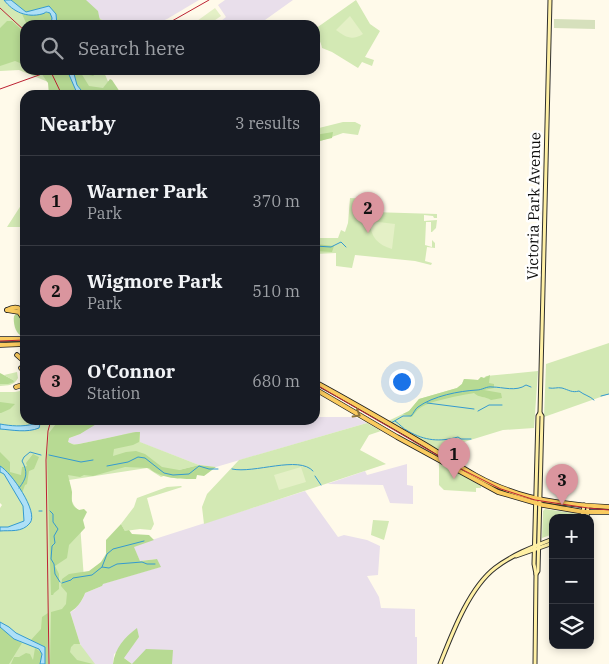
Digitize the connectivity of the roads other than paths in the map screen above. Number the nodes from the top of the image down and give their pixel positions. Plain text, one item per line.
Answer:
1 (550, 0) edge
2 (20, 309) edge
3 (20, 314) edge
4 (0, 339) edge
5 (20, 340) edge
6 (20, 341) edge
7 (0, 345) edge
8 (17, 355) dead end
9 (20, 358) edge
10 (320, 385) edge
11 (20, 386) edge
12 (16, 387) dead end
13 (320, 393) edge
14 (538, 498) junction
15 (538, 504) junction
16 (586, 506) junction
17 (609, 506) edge
18 (586, 512) junction
19 (609, 512) edge
20 (538, 538) junction
21 (549, 541) edge
22 (545, 544) junction
23 (549, 544) edge
24 (536, 547) junction
25 (525, 553) junction
26 (536, 556) junction
27 (512, 557) junction
28 (440, 664) edge
29 (535, 664) edge

1 - 14 main road, Victoria Park Avenue
2 - 3 main road
4 - 5 main road
6 - 7 main road
8 - 9 main road
10 - 14 main road
11 - 12 main road
13 -> 15 main road
14 - 15 main road, Victoria Park Avenue
14 - 16 main road
15 - 18 main road
15 - 20 main road, Victoria Park Avenue
15 - 24 main road, Victoria Park Avenue
16 - 17 main road
16 - 18 main road
18 - 19 main road
20 - 22 main road
20 - 24 main road, Victoria Park Avenue
21 - 22 main road
22 - 23 main road
22 - 24 main road
22 - 26 main road
24 - 25 main road
24 - 26 main road, Victoria Park Avenue
24 - 27 main road
25 - 26 main road
25 - 27 main road
26 - 29 main road, Victoria Park Avenue
27 - 28 main road

